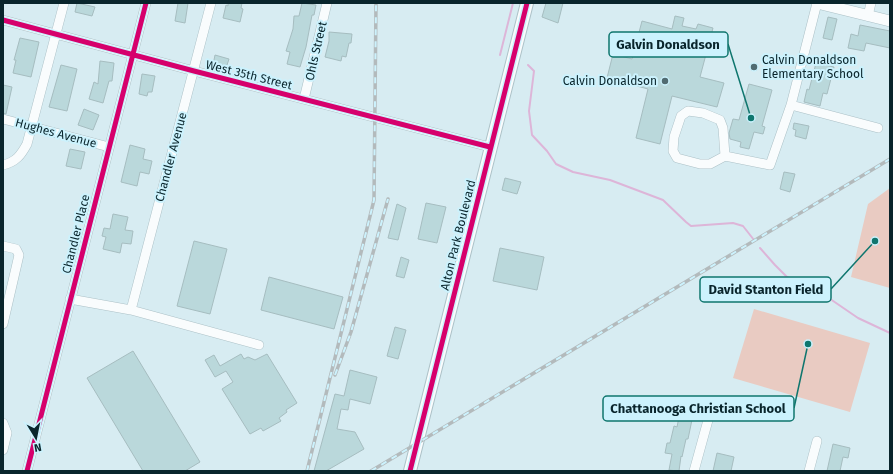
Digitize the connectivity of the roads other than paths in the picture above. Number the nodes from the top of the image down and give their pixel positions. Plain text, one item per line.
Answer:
1 (64, 3) edge
2 (146, 3) edge
3 (212, 3) edge
4 (327, 3) edge
5 (527, 3) edge
6 (817, 3) edge
7 (871, 3) edge
8 (868, 16) junction
9 (3, 20) edge
10 (890, 21) edge
11 (56, 34) junction
12 (132, 54) junction
13 (194, 71) junction
14 (304, 99) junction
15 (791, 105) junction
16 (3, 119) edge
17 (32, 126) junction
18 (878, 128) dead end
19 (109, 147) junction
20 (490, 147) junction
21 (725, 156) junction
22 (3, 165) edge
23 (3, 246) edge
24 (70, 299) junction
25 (131, 310) junction
26 (3, 324) edge
27 (258, 345) dead end
28 (710, 413) dead end
29 (3, 423) edge
30 (817, 441) dead end
31 (3, 450) edge
32 (27, 471) edge
33 (410, 471) edge
34 (694, 471) edge
35 (809, 471) edge

1 - 11 street
2 - 12 street, Chandler Place
3 - 13 street, Chandler Avenue
4 - 14 street, Ohls Street
5 - 20 main road, Alton Park Boulevard
6 - 8 street
6 - 15 street
7 - 8 street
8 - 10 street
9 - 11 street, West 35th Street
11 - 12 street, West 35th Street
11 - 17 street
12 - 13 street, West 35th Street
12 - 19 street, Chandler Place
13 - 14 street, West 35th Street
13 - 25 street, Chandler Avenue
14 - 20 street, West 35th Street
15 - 18 street
15 - 21 street
16 - 17 street, Hughes Avenue
17 - 19 street, Hughes Avenue
17 - 22 street
19 - 24 street, Chandler Place
20 - 33 main road, Alton Park Boulevard
21 - 21 street
23 - 26 street
24 - 25 street
24 - 32 street, Chandler Place
25 - 27 street
28 - 34 street
29 - 31 street
30 - 35 street

